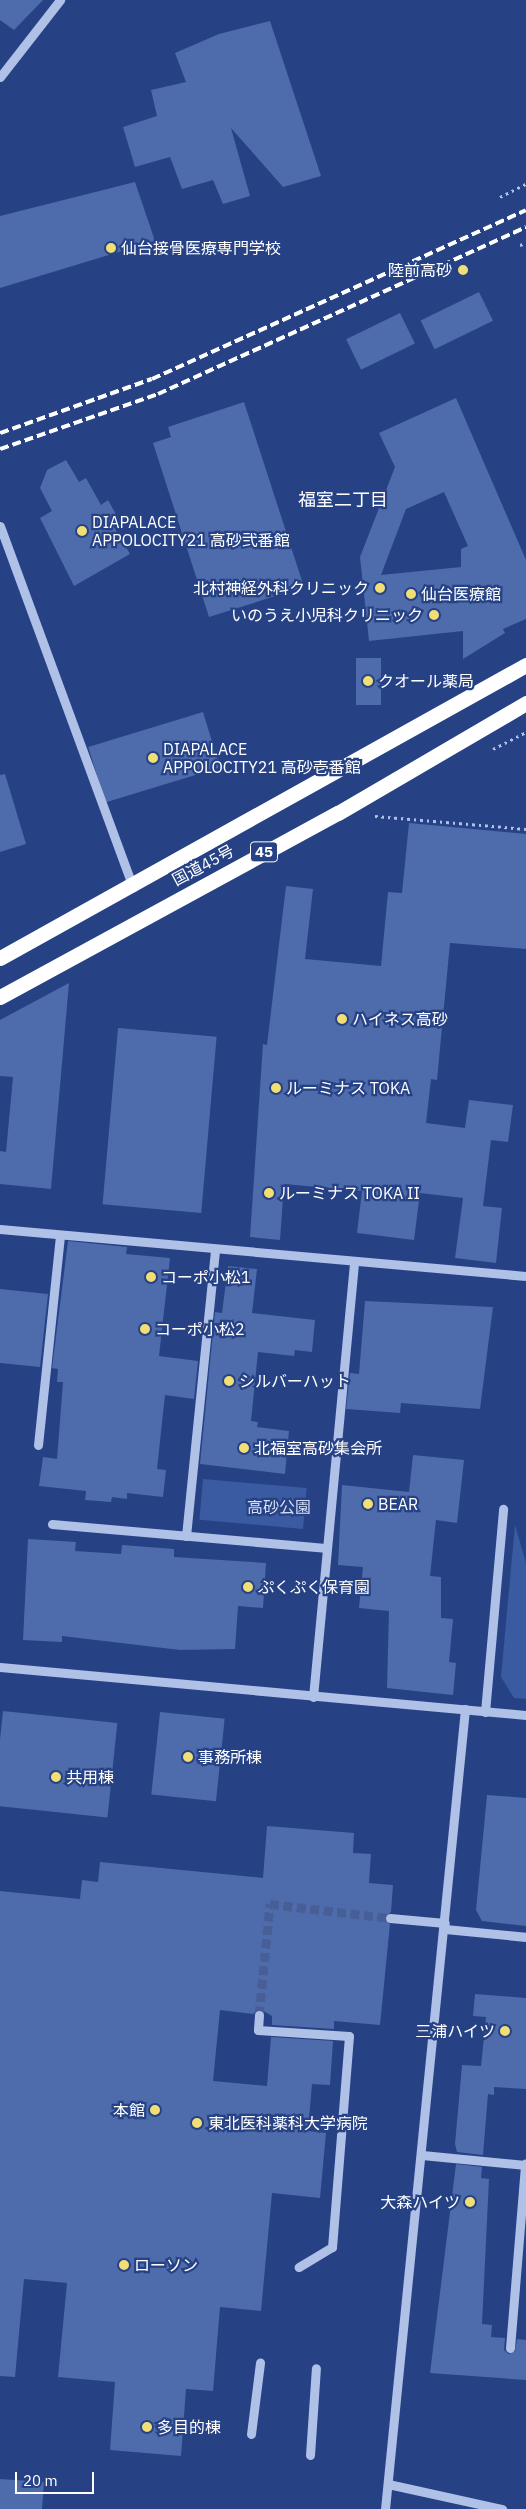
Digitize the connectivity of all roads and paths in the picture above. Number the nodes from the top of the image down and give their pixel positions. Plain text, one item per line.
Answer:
1 (60, 0) edge
2 (3, 66) edge
3 (0, 77) edge
4 (526, 184) edge
5 (500, 197) dead end
6 (526, 243) edge
7 (520, 245) dead end
8 (0, 526) edge
9 (526, 665) edge
10 (526, 703) edge
11 (368, 816) dead end
12 (526, 829) edge
13 (133, 887) junction
14 (0, 958) edge
15 (0, 996) edge
16 (0, 1229) edge
17 (60, 1235) junction
18 (215, 1250) junction
19 (354, 1262) junction
20 (526, 1276) edge
21 (38, 1445) dead end
22 (503, 1509) dead end
23 (52, 1524) dead end
24 (186, 1536) junction
25 (325, 1548) junction
26 (0, 1667) edge
27 (313, 1696) junction
28 (465, 1709) junction
29 (485, 1712) junction
30 (526, 1715) edge
31 (390, 1918) tunnel mouth
32 (445, 1926) junction
33 (526, 1937) edge
34 (259, 2015) tunnel mouth
35 (422, 2155) junction
36 (525, 2164) edge
37 (299, 2267) dead end
38 (510, 2348) dead end
39 (260, 2363) dead end
40 (316, 2368) dead end
41 (251, 2434) dead end
42 (310, 2456) dead end
43 (388, 2484) junction
44 (385, 2509) edge
45 (502, 2509) edge

1 - 2 street
2 - 3 street
4 - 5 path
6 - 7 path
8 - 13 street
9 - 13 highway, 国道45号 / 45
10 - 15 highway, 国道45号 / 45
11 - 12 path
13 - 14 highway, 国道45号 / 45
16 - 17 street
17 - 18 street
17 - 21 street
18 - 19 street
18 - 24 street
19 - 20 street
19 - 25 street
22 - 29 street
23 - 24 street
24 - 25 street
25 - 27 street
26 - 27 street
27 - 28 street
28 - 29 street
28 - 32 street
29 - 30 street
31 - 32 street
32 - 33 street
32 - 35 street
34 - 37 street
35 - 36 street
35 - 43 street
36 - 38 street
39 - 41 street
40 - 42 street
43 - 44 street
43 - 45 street

